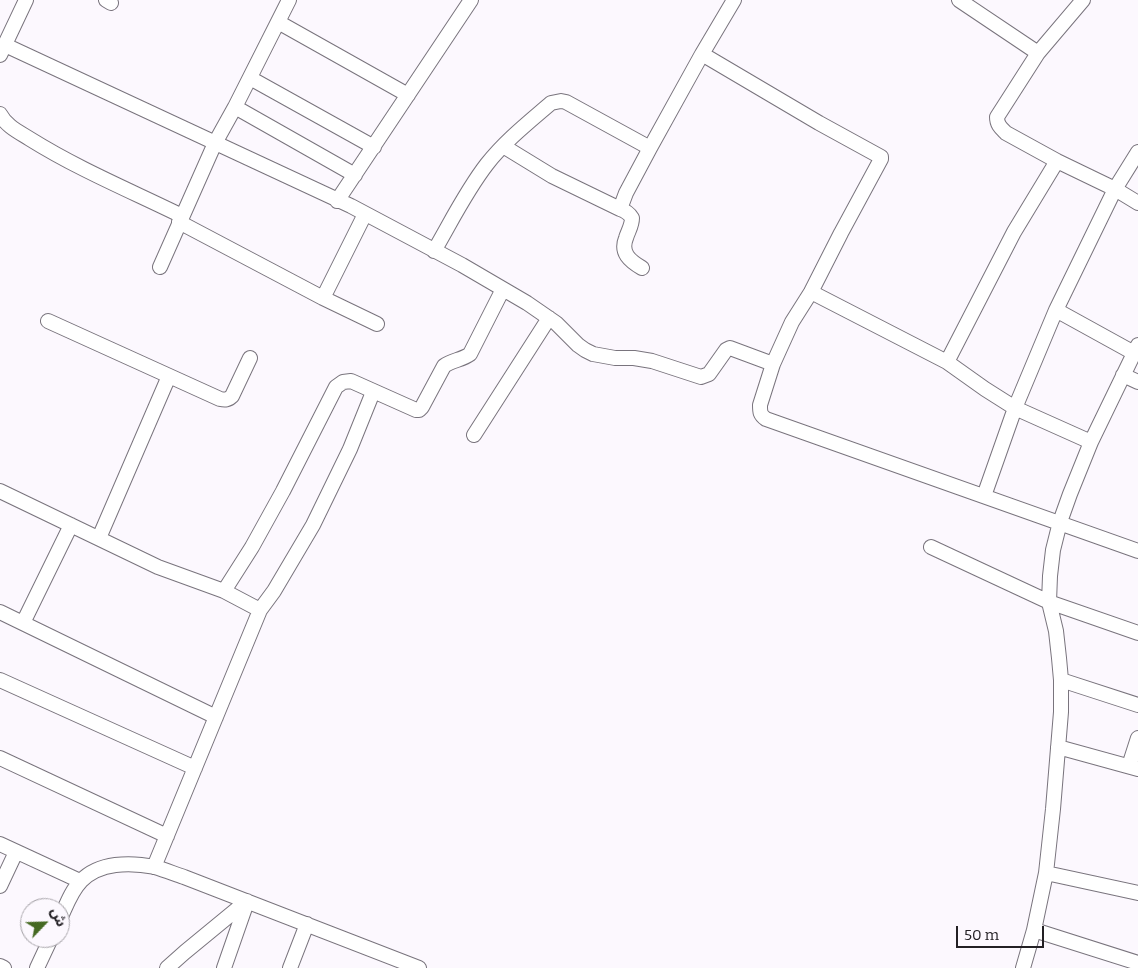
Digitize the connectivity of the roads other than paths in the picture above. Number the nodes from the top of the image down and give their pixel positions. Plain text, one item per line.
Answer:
1 (26, 0) edge
2 (289, 0) edge
3 (471, 0) edge
4 (734, 0) edge
5 (959, 0) edge
6 (1083, 0) edge
7 (278, 22) junction
8 (2, 50) edge
9 (1038, 53) junction
10 (702, 54) junction
11 (250, 78) junction
12 (408, 95) junction
13 (235, 107) junction
14 (0, 114) edge
15 (215, 143) junction
16 (374, 146) junction
17 (503, 146) junction
18 (650, 148) junction
19 (1138, 152) edge
20 (1057, 161) junction
21 (355, 175) junction
22 (1115, 189) junction
23 (337, 200) junction
24 (1138, 203) edge
25 (620, 209) junction
26 (365, 214) junction
27 (181, 219) junction
28 (434, 251) junction
29 (160, 267) dead end
30 (642, 268) dead end
31 (503, 289) junction
32 (811, 292) junction
33 (323, 298) junction
34 (1056, 310) junction
35 (549, 318) junction
36 (48, 321) dead end
37 (377, 324) dead end
38 (1136, 349) edge
39 (250, 358) dead end
40 (947, 362) junction
41 (773, 364) junction
42 (1123, 375) junction
43 (169, 376) junction
44 (1138, 382) edge
45 (373, 392) junction
46 (1016, 408) junction
47 (474, 435) dead end
48 (1091, 442) junction
49 (0, 491) edge
50 (984, 496) junction
51 (1060, 522) junction
52 (71, 525) junction
53 (99, 538) junction
54 (931, 547) dead end
55 (1138, 551) edge
56 (224, 591) junction
57 (1050, 602) junction
58 (260, 610) junction
59 (0, 612) edge
60 (23, 623) junction
61 (1138, 633) edge
62 (0, 680) edge
63 (1061, 680) junction
64 (1138, 705) edge
65 (216, 717) junction
66 (1138, 738) edge
67 (1058, 747) junction
68 (0, 758) edge
69 (195, 768) junction
70 (1133, 768) edge
71 (167, 836) junction
72 (0, 844) edge
73 (16, 852) junction
74 (154, 867) junction
75 (1046, 873) junction
76 (80, 881) junction
77 (0, 886) edge
78 (1138, 893) edge
79 (70, 898) edge
80 (247, 901) junction
81 (307, 924) junction
82 (1034, 930) junction
83 (46, 948) edge
84 (1138, 963) edge
85 (0, 966) edge
86 (4, 968) edge
87 (37, 968) edge
88 (167, 968) edge
89 (224, 968) edge
90 (290, 968) edge
91 (419, 968) edge
92 (1023, 968) edge

1 - 8 street
2 - 7 street
3 - 12 street
4 - 10 street
5 - 9 street
6 - 9 street
7 - 11 street
7 - 12 street
8 - 15 street
9 - 20 street
10 - 18 street
10 - 32 street
11 - 13 street
11 - 16 street
12 - 16 street
13 - 15 street
13 - 21 street
14 - 27 street
15 - 23 street
15 - 27 street
16 - 21 street
17 - 18 street
17 - 25 street
17 - 28 street
18 - 25 street
19 - 22 street
20 - 22 street
20 - 40 street
21 - 23 street
22 - 24 street
22 - 34 street
23 - 26 street
25 - 30 street
26 - 28 street
26 - 33 street
27 - 29 street
27 - 33 street
28 - 31 street
31 - 35 street
31 - 45 street
32 - 40 street
32 - 41 street
33 - 37 street
34 - 38 street
34 - 46 street
35 - 41 street
35 - 47 street
36 - 43 street
38 - 42 street
39 - 43 street
40 - 46 street
41 - 50 street
42 - 44 street
42 - 48 street
43 - 53 street
45 - 56 street
45 - 58 street
46 - 48 street
46 - 50 street
48 - 51 street
49 - 52 street
50 - 51 street
51 - 55 street
51 - 57 street
52 - 53 street
52 - 60 street
53 - 56 street
54 - 57 street
56 - 58 street
57 - 61 street
57 - 63 street
58 - 65 street
59 - 60 street
60 - 65 street
62 - 69 street
63 - 64 street
63 - 67 street
65 - 69 street
66 - 70 street
67 - 70 street
67 - 75 street
68 - 71 street
69 - 71 street
71 - 74 street
72 - 73 street
73 - 76 street
73 - 77 street
74 - 76 street
74 - 80 street
75 - 78 street
75 - 82 street
76 - 79 street
80 - 81 street
80 - 88 street
80 - 89 street
81 - 90 street
81 - 91 street
82 - 84 street
82 - 92 street
83 - 87 street
85 - 86 street

